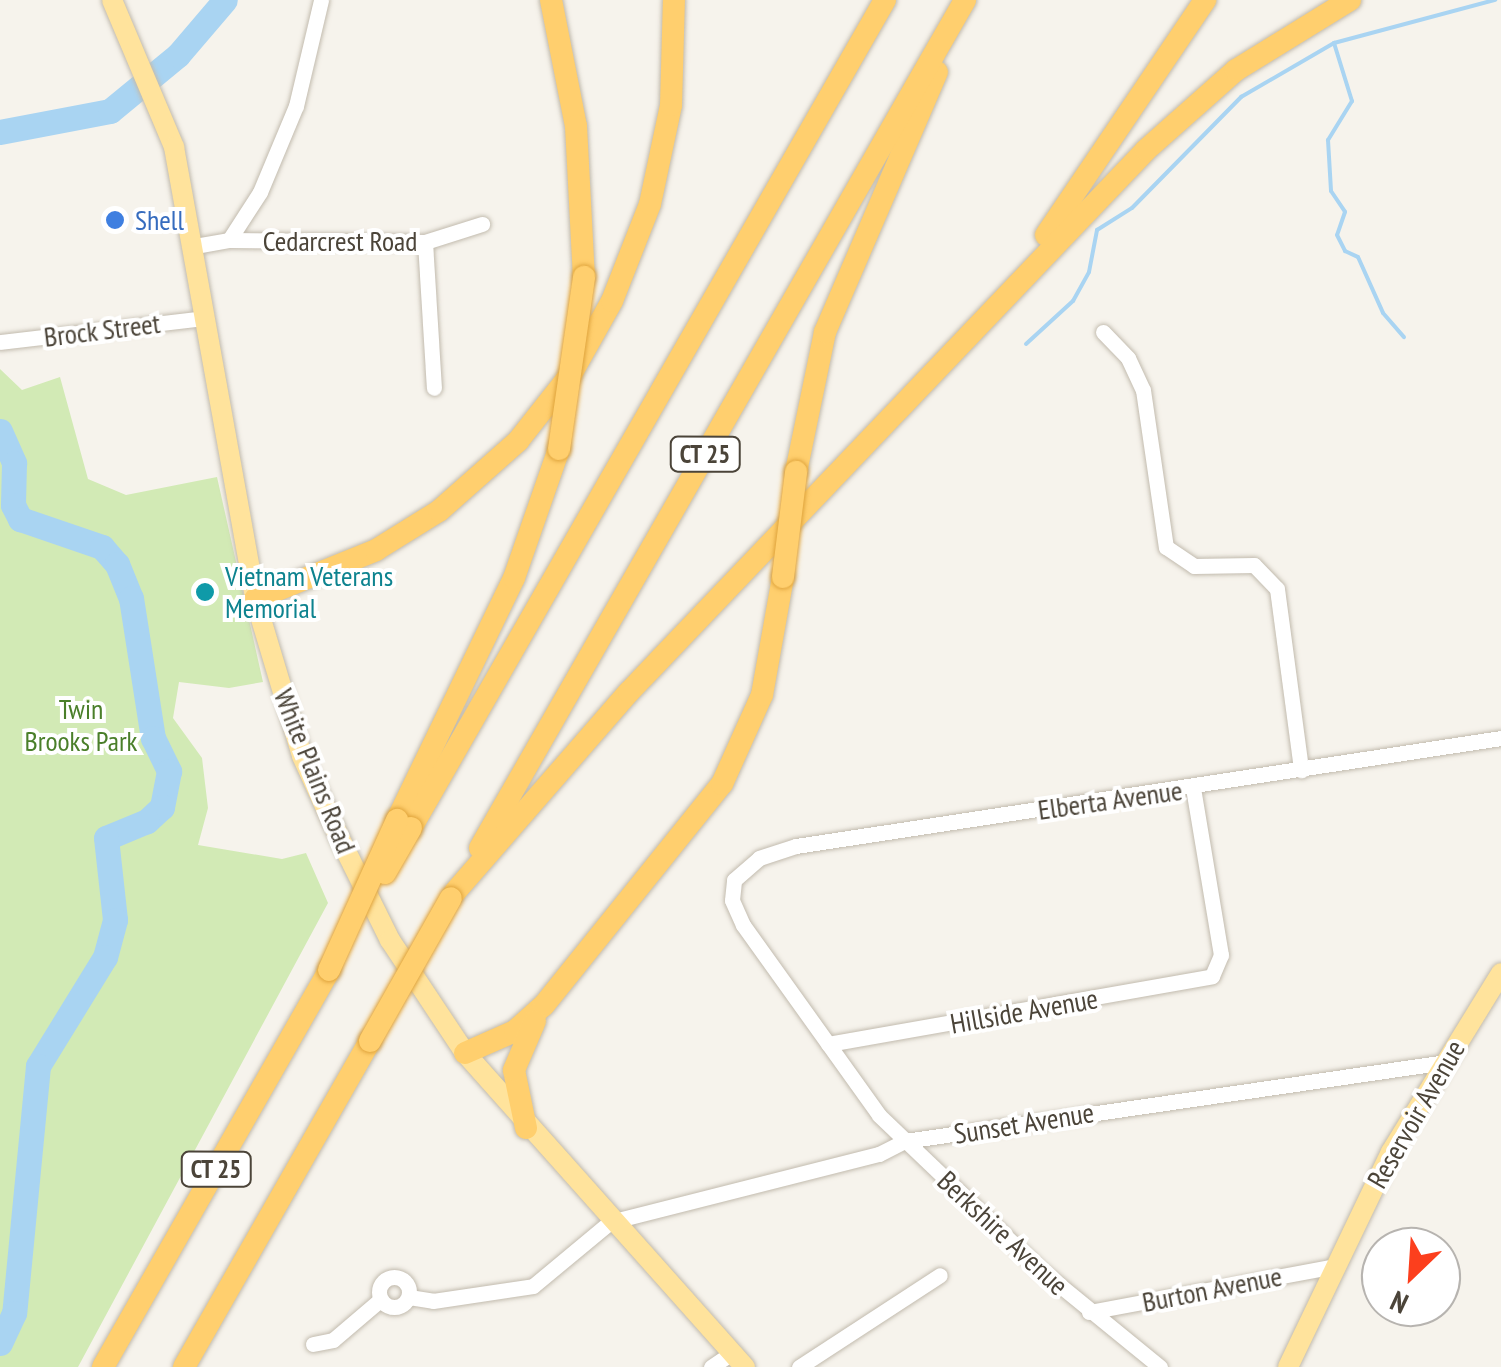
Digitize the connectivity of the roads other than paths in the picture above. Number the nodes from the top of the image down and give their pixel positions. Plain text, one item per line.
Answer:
1 (112, 0) edge
2 (321, 0) edge
3 (551, 0) edge
4 (674, 0) edge
5 (884, 0) edge
6 (1205, 0) edge
7 (1350, 0) edge
8 (961, 8) edge
9 (482, 224) dead end
10 (230, 240) junction
11 (425, 242) junction
12 (195, 246) junction
13 (205, 318) junction
14 (1103, 332) dead end
15 (0, 342) edge
16 (922, 384) junction
17 (434, 388) dead end
18 (255, 600) junction
19 (1501, 738) edge
20 (1301, 770) junction
21 (1193, 787) junction
22 (404, 824) junction
23 (732, 886) joint
24 (453, 895) junction
25 (1501, 973) edge
26 (554, 993) junction
27 (828, 1044) junction
28 (466, 1053) junction
29 (1446, 1062) junction
30 (526, 1128) junction
31 (905, 1142) junction
32 (610, 1222) junction
33 (1334, 1266) junction
34 (940, 1275) dead end
35 (409, 1296) junction
36 (380, 1300) junction
37 (1089, 1312) junction
38 (313, 1344) dead end
39 (739, 1360) edge
40 (102, 1367) edge
41 (184, 1367) edge
42 (711, 1367) edge
43 (799, 1367) edge
44 (1160, 1367) edge
45 (1288, 1367) edge

1 - 12 main road, White Plains Road
2 - 10 street
3 - 22 highway, bridge
4 - 18 highway
5 - 22 highway, CT 25
6 - 16 highway
7 - 16 highway
8 - 24 highway, CT 25
8 - 26 highway, bridge
9 - 11 street, Cedarcrest Road
10 - 11 street, Cedarcrest Road
10 - 12 street, Cedarcrest Road
11 - 17 street
12 - 13 main road, White Plains Road
13 - 15 street, Brock Street
13 - 18 main road, White Plains Road
14 - 20 street
16 - 24 highway
18 - 28 main road, White Plains Road
19 - 20 street, Elberta Avenue
20 - 21 street, Elberta Avenue
21 - 23 street, Elberta Avenue
21 - 27 street, Hillside Avenue
22 - 40 highway, CT 25, bridge
23 - 27 street, Berkshire Avenue
24 - 41 highway, CT 25, bridge
25 - 29 main road, Reservoir Avenue
26 - 28 highway
26 - 30 highway
27 - 31 street, Berkshire Avenue
28 - 30 main road, White Plains Road
29 - 31 street, Sunset Avenue
29 - 33 main road, Reservoir Avenue
30 - 32 main road, White Plains Road
31 - 32 street, Sunset Avenue
31 - 37 street, Berkshire Avenue
32 - 35 street
32 - 39 main road, White Plains Road
33 - 37 street, Burton Avenue
33 - 45 main road, Reservoir Avenue
34 - 43 street
35 - 36 street
35 - 36 street
36 - 38 street
37 - 44 street, Berkshire Avenue
39 - 42 street

